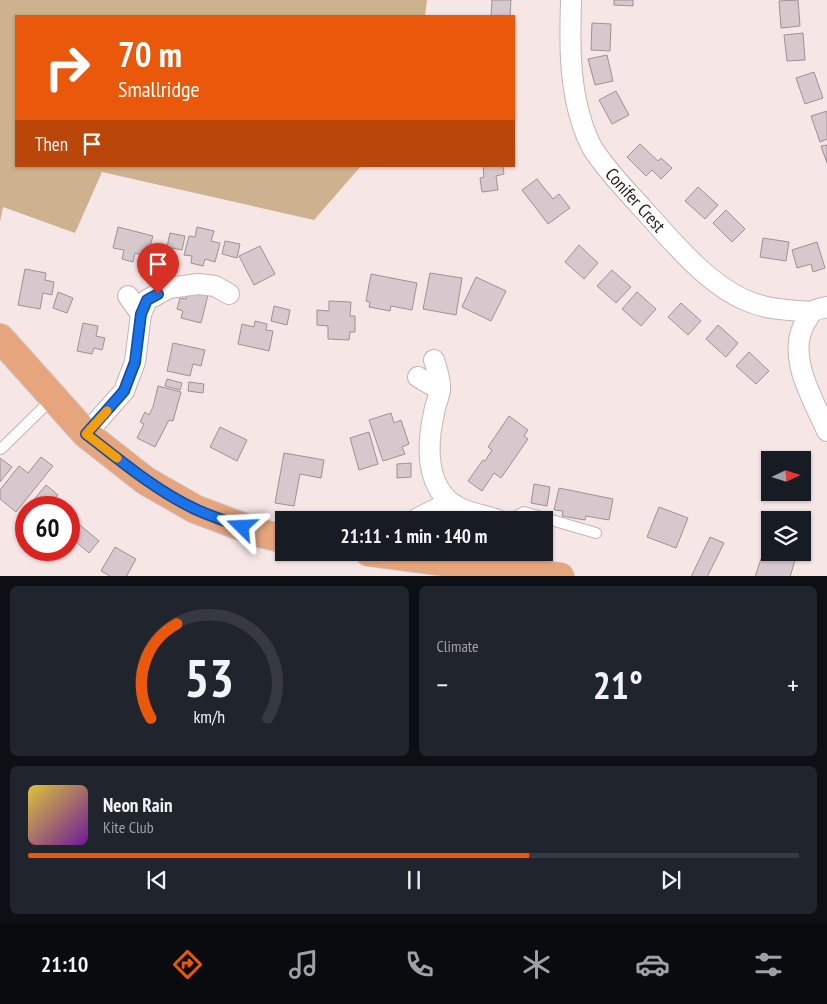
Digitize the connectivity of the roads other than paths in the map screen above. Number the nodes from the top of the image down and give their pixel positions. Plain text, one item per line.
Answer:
1 (571, 0) edge
2 (229, 294) dead end
3 (128, 296) dead end
4 (820, 309) edge
5 (141, 314) junction
6 (0, 338) edge
7 (434, 360) dead end
8 (418, 377) dead end
9 (440, 390) junction
10 (53, 397) junction
11 (827, 431) edge
12 (86, 434) junction
13 (0, 449) edge
14 (455, 505) junction
15 (433, 511) edge
16 (468, 511) edge
17 (553, 520) edge
18 (596, 533) dead end
19 (275, 537) edge
20 (505, 561) edge
21 (520, 562) edge
22 (555, 576) edge

1 - 4 street, Conifer Crest
2 - 5 street
3 - 5 street
4 - 11 street
5 - 12 street
6 - 10 main road
7 - 9 street
8 - 9 street
9 - 14 street
10 - 12 main road
10 - 13 lane
12 - 19 main road
14 - 15 street
14 - 16 street
17 - 18 lane
20 - 21 main road
21 - 22 main road

